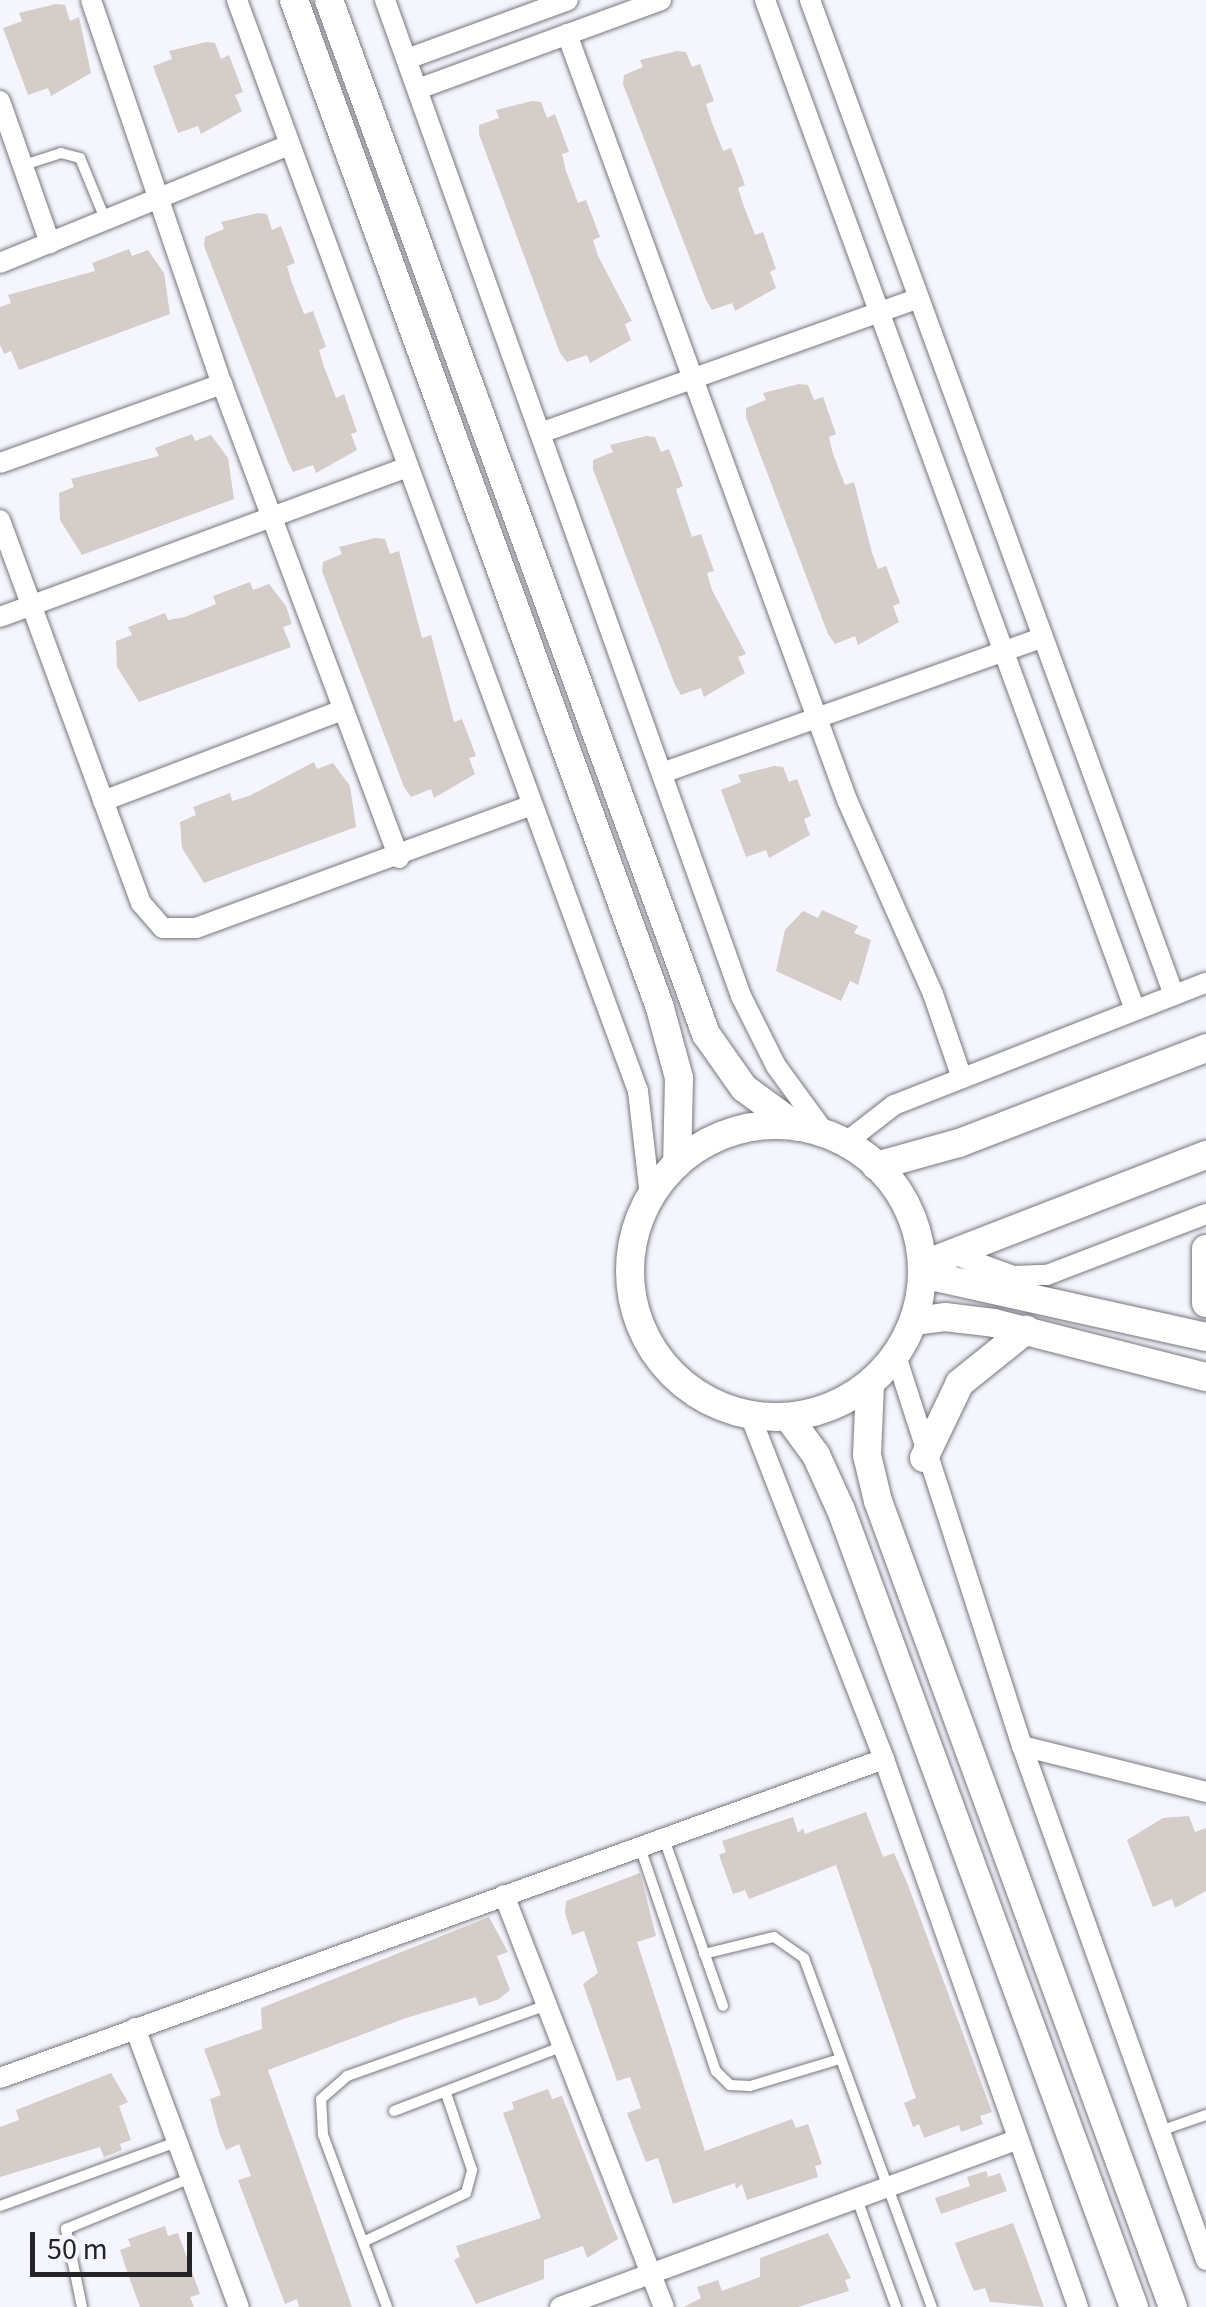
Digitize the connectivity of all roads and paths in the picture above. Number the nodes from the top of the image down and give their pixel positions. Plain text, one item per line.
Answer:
1 (91, 0) edge
2 (237, 0) edge
3 (294, 0) edge
4 (329, 0) edge
5 (386, 0) edge
6 (568, 0) edge
7 (661, 0) edge
8 (765, 0) edge
9 (810, 0) edge
10 (567, 34) junction
11 (407, 59) junction
12 (418, 89) junction
13 (0, 101) edge
14 (289, 145) junction
15 (23, 166) junction
16 (160, 200) junction
17 (106, 221) junction
18 (50, 243) junction
19 (0, 263) edge
20 (919, 298) junction
21 (880, 312) junction
22 (696, 378) junction
23 (222, 384) junction
24 (543, 432) junction
25 (0, 463) edge
26 (405, 468) junction
27 (271, 515) junction
28 (0, 520) edge
29 (31, 604) junction
30 (0, 617) edge
31 (1041, 638) junction
32 (1004, 651) junction
33 (343, 710) junction
34 (818, 720) junction
35 (662, 773) junction
36 (103, 801) junction
37 (530, 806) junction
38 (399, 858) junction
39 (1206, 982) edge
40 (1174, 995) junction
41 (1135, 1010) junction
42 (1206, 1048) edge
43 (962, 1078) junction
44 (798, 1126) junction
45 (835, 1138) junction
46 (1206, 1156) edge
47 (677, 1164) junction
48 (876, 1166) junction
49 (650, 1197) junction
50 (1206, 1214) edge
51 (1206, 1249) edge
52 (954, 1254) junction
53 (922, 1270) junction
54 (1206, 1303) edge
55 (914, 1321) junction
56 (1026, 1330) junction
57 (1206, 1337) edge
58 (896, 1356) junction
59 (1206, 1377) edge
60 (870, 1384) junction
61 (750, 1415) junction
62 (788, 1417) junction
63 (924, 1458) junction
64 (1022, 1746) junction
65 (884, 1758) junction
66 (1206, 1792) edge
67 (663, 1838) junction
68 (640, 1846) junction
69 (504, 1895) junction
70 (704, 1954) junction
71 (547, 2005) junction
72 (723, 2006) dead end
73 (135, 2028) junction
74 (563, 2046) junction
75 (840, 2058) junction
76 (0, 2078) edge
77 (446, 2093) junction
78 (394, 2111) dead end
79 (1206, 2114) edge
80 (1158, 2132) junction
81 (1017, 2140) junction
82 (178, 2141) junction
83 (191, 2178) junction
84 (887, 2188) junction
85 (856, 2198) junction
86 (0, 2206) edge
87 (364, 2242) junction
88 (1206, 2260) edge
89 (651, 2274) junction
90 (82, 2307) edge
91 (239, 2307) edge
92 (387, 2307) edge
93 (560, 2307) edge
94 (664, 2307) edge
95 (896, 2307) edge
96 (932, 2307) edge
97 (1078, 2307) edge
98 (1134, 2307) edge
99 (1172, 2307) edge

1 - 16 street
2 - 14 street
3 - 47 street
4 - 44 street
5 - 11 street
6 - 11 street
7 - 10 street
8 - 21 street
9 - 20 street
10 - 12 street
10 - 22 street
11 - 12 street
12 - 24 street
13 - 15 street
14 - 16 street
14 - 26 street
15 - 17 lane
15 - 18 street
16 - 17 street
16 - 23 street
17 - 18 street
18 - 19 street
20 - 21 street
20 - 31 street
21 - 22 street
21 - 32 street
22 - 24 street
22 - 34 street
23 - 25 street
23 - 27 street
24 - 35 street
26 - 27 street
26 - 37 street
27 - 29 street
27 - 33 street
28 - 29 street
29 - 30 street
29 - 36 street
31 - 32 street
31 - 40 street
32 - 34 street
32 - 41 street
33 - 36 street
33 - 38 street
34 - 35 street
34 - 43 street
35 - 45 street
36 - 38 street
37 - 38 street
37 - 49 street
39 - 40 street
40 - 41 street
41 - 43 street
42 - 48 street
43 - 45 street
44 - 45 street
44 - 47 street
45 - 48 street
46 - 52 street
47 - 49 street
48 - 53 street
49 - 61 street
50 - 52 street
51 - 54 street
52 - 53 street
53 - 55 street
53 - 57 street
55 - 56 street
55 - 58 street
56 - 59 street
56 - 63 street
58 - 60 street
58 - 63 street
60 - 62 street
60 - 99 street
61 - 62 street
61 - 65 street
62 - 98 street
63 - 64 street
64 - 66 street
64 - 80 street
65 - 67 street
65 - 81 street
67 - 68 street
67 - 70 lane
68 - 69 street
68 - 75 lane
69 - 71 street
69 - 73 street
70 - 72 lane
70 - 75 lane
71 - 74 street
71 - 87 lane
73 - 76 street
73 - 82 street
74 - 77 lane
74 - 89 street
75 - 84 lane
77 - 78 lane
77 - 87 lane
79 - 80 lane
80 - 88 street
81 - 84 street
81 - 97 street
82 - 83 street
82 - 86 lane
83 - 90 lane
83 - 91 street
84 - 85 street
84 - 96 lane
85 - 89 street
85 - 95 lane
87 - 92 lane
89 - 93 street
89 - 94 street

